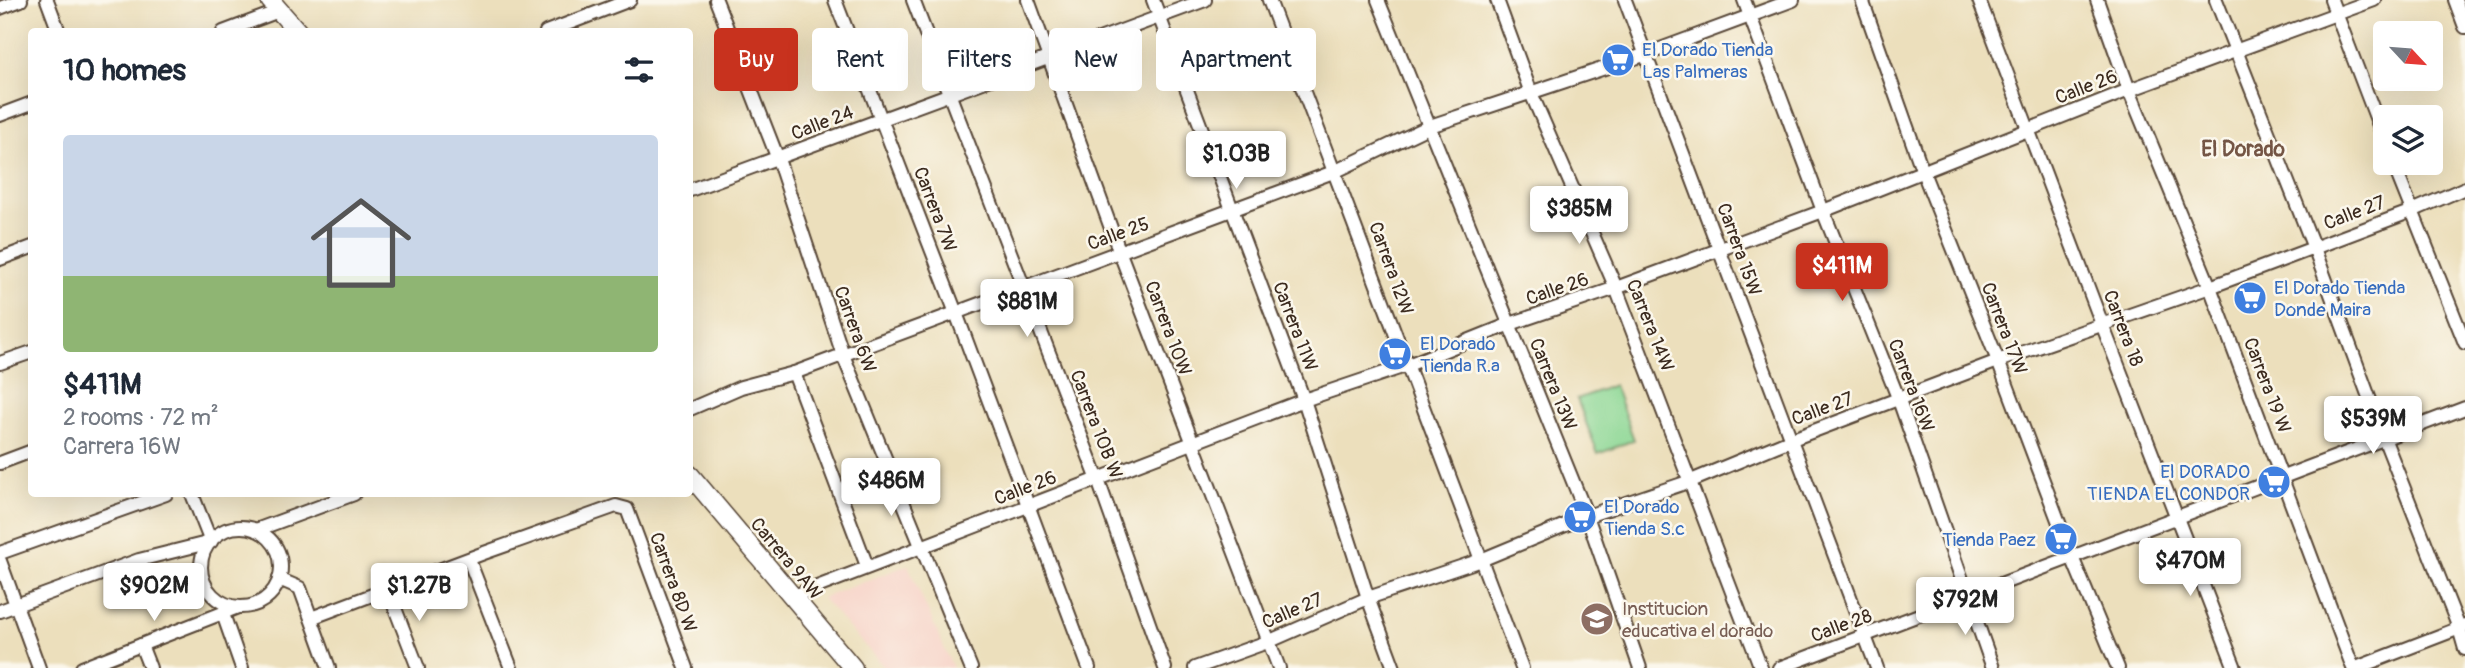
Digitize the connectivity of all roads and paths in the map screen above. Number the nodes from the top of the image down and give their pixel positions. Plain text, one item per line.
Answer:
1 (21, 0) edge
2 (47, 0) edge
3 (630, 0) edge
4 (716, 0) edge
5 (835, 0) edge
6 (913, 0) edge
7 (1028, 0) edge
8 (1153, 0) edge
9 (1205, 0) edge
10 (1269, 0) edge
11 (1378, 0) edge
12 (1497, 0) edge
13 (1625, 0) edge
14 (1744, 0) edge
15 (1793, 0) edge
16 (1863, 0) edge
17 (1979, 0) edge
18 (2097, 0) edge
19 (2216, 0) edge
20 (2331, 0) edge
21 (2374, 0) edge
22 (2455, 0) edge
23 (275, 5) edge
24 (0, 8) edge
25 (1159, 15) junction
26 (2336, 15) junction
27 (1750, 17) junction
28 (2465, 27) edge
29 (58, 28) edge
30 (231, 28) edge
31 (295, 28) edge
32 (556, 28) edge
33 (1127, 28) edge
34 (2236, 52) junction
35 (1647, 54) junction
36 (1049, 56) edge
37 (1049, 59) edge
38 (2129, 89) junction
39 (1062, 91) edge
40 (1531, 93) junction
41 (950, 96) junction
42 (28, 104) edge
43 (2373, 110) edge
44 (0, 115) edge
45 (881, 120) junction
46 (1430, 126) junction
47 (2029, 129) junction
48 (778, 159) junction
49 (1336, 172) junction
50 (1923, 172) junction
51 (2398, 175) edge
52 (2465, 188) edge
53 (693, 189) edge
54 (1232, 211) junction
55 (1824, 211) junction
56 (2412, 211) junction
57 (28, 248) edge
58 (2314, 248) junction
59 (1719, 249) junction
60 (1120, 253) junction
61 (0, 259) edge
62 (2210, 287) junction
63 (1025, 288) junction
64 (1616, 288) junction
65 (956, 313) junction
66 (1510, 324) junction
67 (2102, 324) junction
68 (2465, 343) edge
69 (28, 353) edge
70 (843, 355) junction
71 (1998, 361) junction
72 (0, 363) edge
73 (1408, 365) junction
74 (794, 373) junction
75 (1304, 400) junction
76 (1899, 400) junction
77 (693, 408) edge
78 (2465, 408) edge
79 (2384, 438) junction
80 (1790, 440) junction
81 (1194, 444) junction
82 (28, 452) edge
83 (0, 463) edge
84 (2281, 477) junction
85 (693, 479) edge
86 (1098, 480) junction
87 (1691, 481) junction
88 (158, 497) edge
89 (193, 497) edge
90 (346, 497) edge
91 (1029, 507) junction
92 (1587, 516) junction
93 (2176, 516) junction
94 (256, 530) junction
95 (211, 542) junction
96 (921, 546) junction
97 (0, 553) edge
98 (2072, 557) junction
99 (469, 559) junction
100 (1481, 560) junction
101 (0, 561) edge
102 (867, 566) junction
103 (279, 579) junction
104 (388, 590) junction
105 (1968, 596) junction
106 (791, 597) junction
107 (1368, 598) junction
108 (16, 605) junction
109 (239, 607) junction
110 (0, 611) edge
111 (223, 614) junction
112 (311, 618) junction
113 (2462, 627) edge
114 (1864, 637) junction
115 (1270, 641) junction
116 (141, 645) junction
117 (2465, 649) edge
118 (39, 668) edge
119 (82, 668) edge
120 (150, 668) edge
121 (242, 668) edge
122 (329, 668) edge
123 (418, 668) edge
124 (511, 668) edge
125 (685, 668) edge
126 (853, 668) edge
127 (971, 668) edge
128 (1089, 668) edge
129 (1165, 668) edge
130 (1195, 668) edge
131 (1279, 668) edge
132 (1394, 668) edge
133 (1522, 668) edge
134 (1640, 668) edge
135 (1760, 668) edge
136 (1779, 668) edge
137 (1877, 668) edge
138 (1993, 668) edge
139 (2118, 668) edge
140 (2235, 668) edge
141 (2355, 668) edge

1 - 24 street
2 - 29 street
3 - 32 street
4 - 48 street, Carrera 6W
5 - 45 street, Carrera 7W
6 - 41 street, Carrera 10B W
7 - 36 street, Carrera 10W
8 - 25 street, Carrera 11W
9 - 25 street, Calle 24
10 - 49 street, Carrera 12W
11 - 46 street, Carrera 13W
12 - 40 street, Carrera 14W
13 - 35 street, Carrera 15W
14 - 27 street, Carrera 16W
15 - 27 street, Calle 25
16 - 50 street, Carrera 17W
17 - 47 street, Carrera 18
18 - 38 street, Carrera 19 W
19 - 34 street
20 - 26 street
21 - 26 street, Calle 26
22 - 28 street
23 - 30 street
23 - 31 main road
25 - 33 street, Calle 24
25 - 54 street, Carrera 11W
26 - 34 street, Calle 26
26 - 43 street
27 - 35 street, Calle 25
27 - 55 street, Carrera 16W
34 - 38 street, Calle 26
34 - 58 street
35 - 40 street, Calle 25
35 - 59 street, Carrera 15W
37 - 41 street, Calle 24
38 - 47 street, Calle 26
38 - 62 street, Carrera 19 W
39 - 60 street, Carrera 10W
40 - 46 street, Calle 25
40 - 64 street, Carrera 14W
41 - 45 street, Calle 24
41 - 63 street, Carrera 10B W
42 - 44 street
45 - 48 street, Calle 24
45 - 65 street, Carrera 7W
46 - 49 street, Calle 25
46 - 66 street, Carrera 13W
47 - 50 street, Calle 26
47 - 67 street, Carrera 18
48 - 53 street, Calle 24
48 - 70 street, Carrera 6W
49 - 54 street, Calle 25
49 - 73 street, Carrera 12W
50 - 55 street, Calle 26
50 - 71 street, Carrera 17W
51 - 56 street
52 - 56 street, Calle 27
54 - 60 street, Calle 25
54 - 75 street, Carrera 11W
55 - 59 street, Calle 26
55 - 76 street, Carrera 16W
56 - 58 street, Calle 27
56 - 68 street
57 - 61 street
58 - 62 street, Calle 27
58 - 79 street
59 - 64 street, Calle 26
59 - 80 street, Carrera 15W
60 - 63 street, Calle 25
60 - 81 street, Carrera 10W
62 - 67 street, Calle 27
62 - 84 street, Carrera 19 W
63 - 65 street, Calle 25
63 - 86 street, Carrera 10B W
64 - 66 street, Calle 26
64 - 87 street, Carrera 14W
65 - 70 street, Calle 25
65 - 91 street, Carrera 7W
66 - 73 street, Calle 26
66 - 92 street, Carrera 13W
67 - 71 street, Calle 27
67 - 93 street, Carrera 18
69 - 72 street
70 - 74 street, Calle 25
70 - 96 street, Carrera 6W
71 - 76 street, Calle 27
71 - 98 street, Carrera 17W
73 - 75 street, Calle 26
73 - 100 street, Carrera 12W
74 - 77 street, Calle 25
74 - 102 street
75 - 81 street, Calle 26
75 - 107 street, Carrera 11W
76 - 80 street, Calle 27
76 - 105 street, Carrera 16W
78 - 79 street, Calle 28
79 - 84 street, Calle 28
79 - 113 street
80 - 87 street, Calle 27
80 - 114 street, Carrera 15W
81 - 86 street, Calle 26
81 - 115 street, Carrera 10W
82 - 83 street
84 - 93 street, Calle 28
84 - 141 street, Carrera 19 W
85 - 106 main road, Carrera 9AW
86 - 91 street, Calle 26
86 - 129 street, Carrera 10B W
87 - 92 street, Calle 27
87 - 135 street, Carrera 14W
88 - 97 street
89 - 95 street
90 - 94 street
91 - 96 street, Calle 26
91 - 128 street, Carrera 7W
92 - 100 street, Calle 27
92 - 134 street, Carrera 13W
93 - 98 street, Calle 28
93 - 140 street, Carrera 18
94 - 95 street
94 - 103 street
95 - 108 street
95 - 109 street
96 - 102 street, Calle 26
96 - 127 street, Carrera 6W
98 - 105 street, Calle 28
98 - 139 street, Carrera 17W
99 - 104 street
99 - 124 street
99 - 125 street, Carrera 8D W
100 - 107 street, Calle 27
100 - 133 street, Carrera 12W
101 - 108 street
102 - 106 street, Calle 26
103 - 109 street
103 - 112 street
104 - 112 street
104 - 123 street
105 - 114 street, Calle 28
105 - 138 street, Carrera 16W
106 - 126 main road, Carrera 9AW
107 - 115 street, Calle 27
107 - 132 street, Carrera 11W
108 - 110 street
108 - 118 street
109 - 111 street
111 - 116 street
111 - 121 street
112 - 122 street
113 - 117 street
113 - 141 street
114 - 136 street, Calle 28
114 - 137 street, Carrera 15W
115 - 130 street, Calle 27
115 - 131 street, Carrera 10W
116 - 119 street
116 - 120 street

